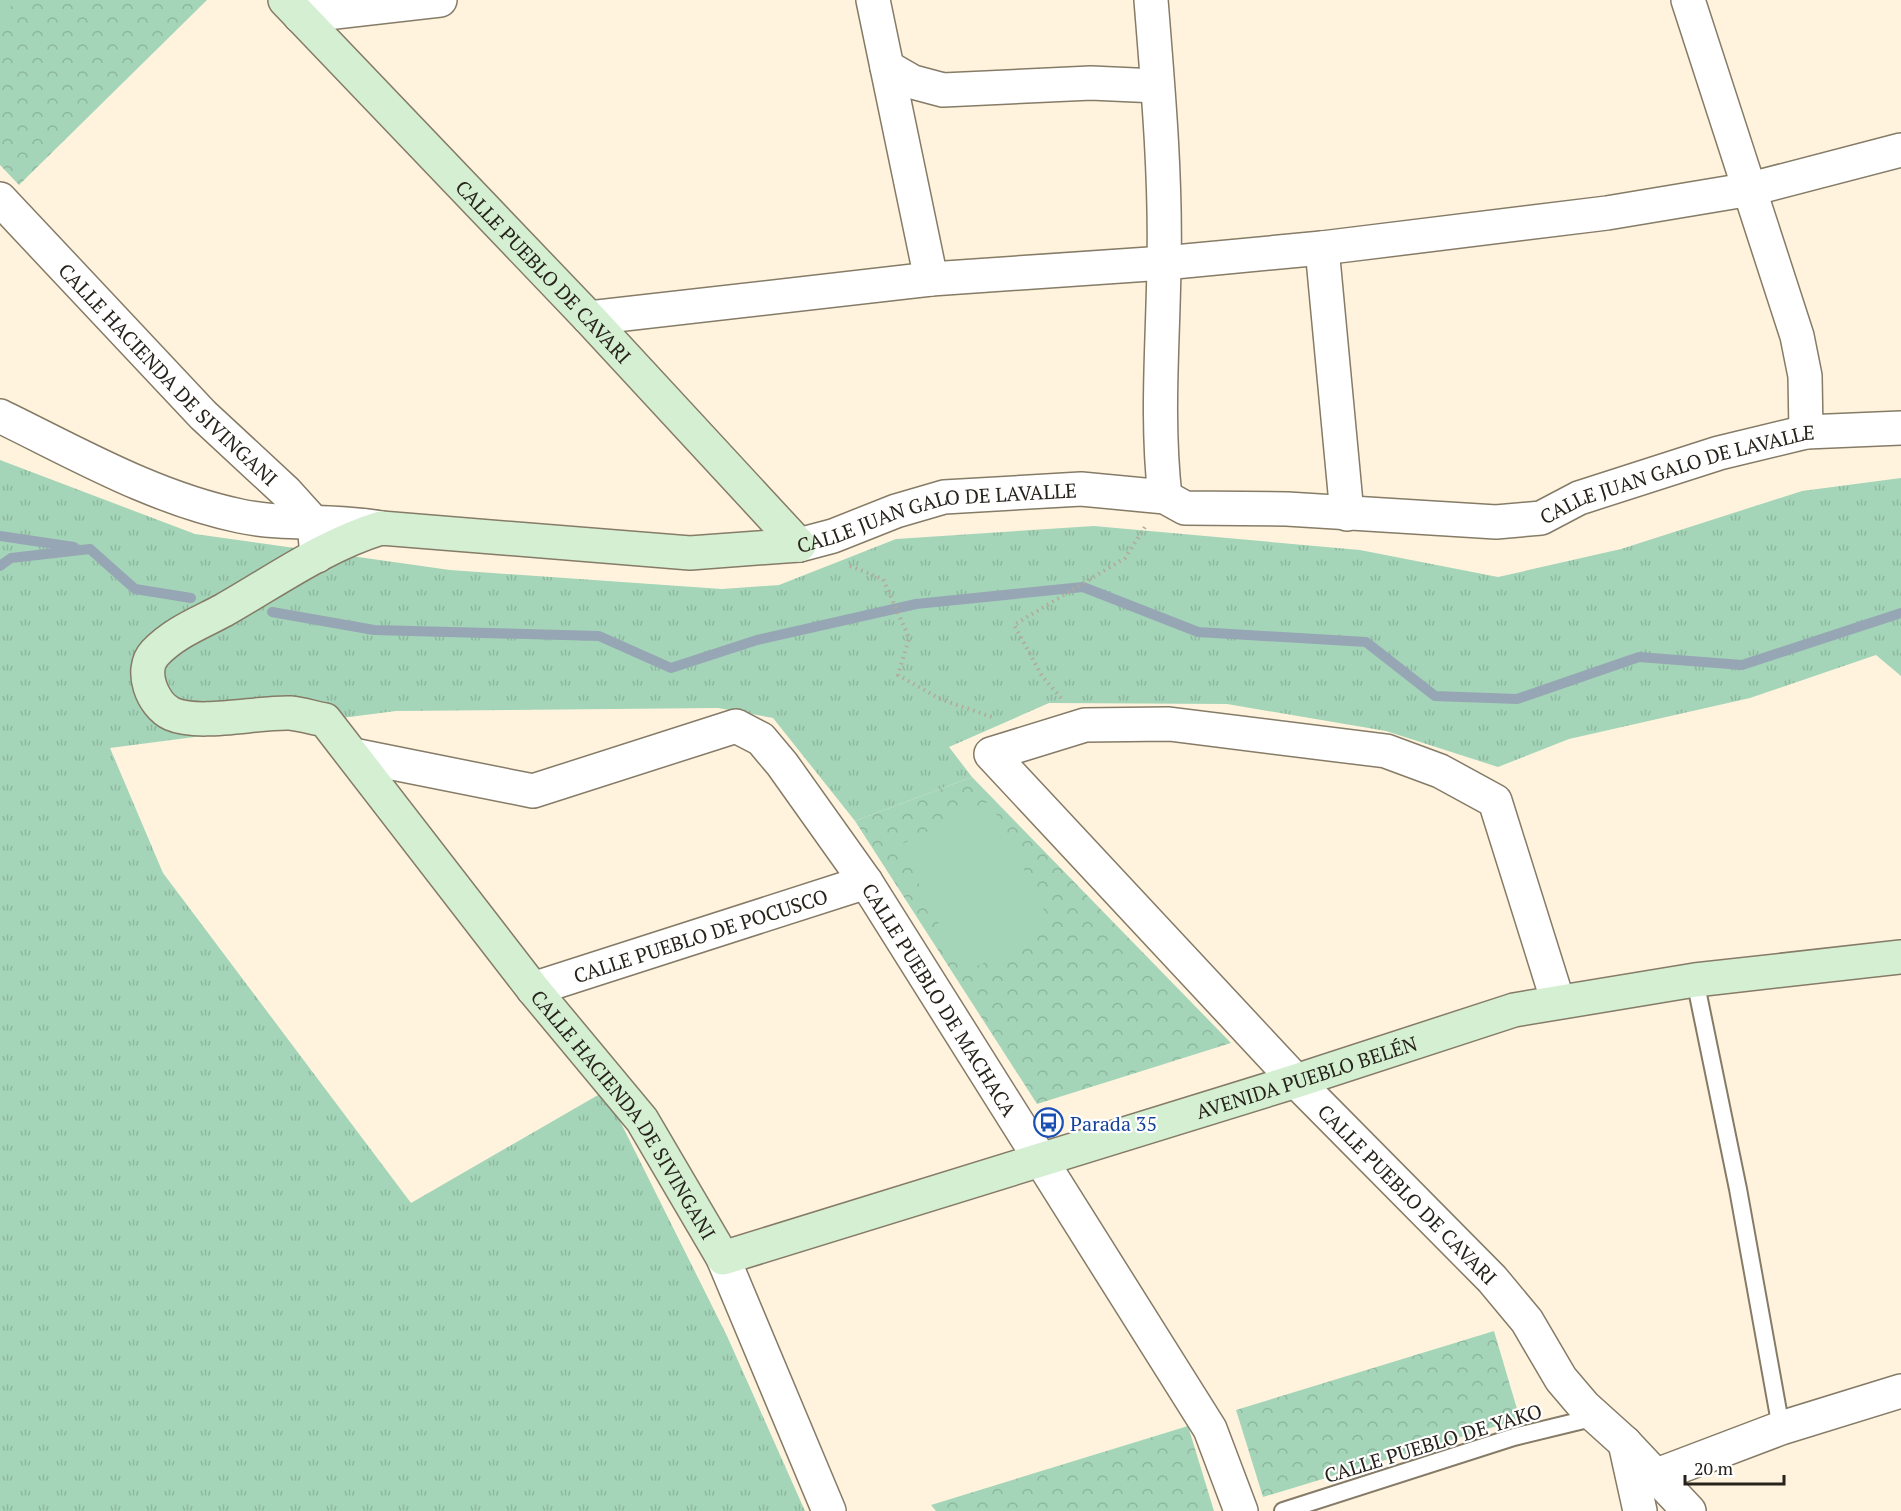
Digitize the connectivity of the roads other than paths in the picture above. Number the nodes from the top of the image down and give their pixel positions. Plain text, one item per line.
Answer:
1 (440, 0) edge
2 (873, 0) edge
3 (1688, 0) edge
4 (1156, 1) edge
5 (292, 8) edge
6 (887, 67) junction
7 (1157, 86) junction
8 (1901, 150) edge
9 (1751, 189) junction
10 (0, 199) edge
11 (1322, 248) junction
12 (1164, 263) junction
13 (931, 279) junction
14 (590, 318) junction
15 (0, 416) edge
16 (1901, 428) edge
17 (1806, 432) junction
18 (1165, 496) junction
19 (1347, 514) junction
20 (314, 523) junction
21 (381, 528) junction
22 (799, 545) junction
23 (317, 556) junction
24 (353, 755) junction
25 (866, 882) junction
26 (1901, 957) edge
27 (1695, 980) junction
28 (533, 989) junction
29 (1558, 1002) junction
30 (1296, 1081) junction
31 (1041, 1160) junction
32 (723, 1258) junction
33 (1901, 1391) edge
34 (1596, 1417) junction
35 (1781, 1428) junction
36 (1625, 1443) junction
37 (1657, 1475) junction
38 (829, 1511) edge
39 (1241, 1511) edge
40 (1283, 1511) edge
41 (1640, 1511) edge
42 (1689, 1511) edge

1 - 5 street
2 - 6 street
3 - 9 street
4 - 7 street
5 - 14 street, CALLE PUEBLO DE CAVARI
6 - 7 street
6 - 13 street
7 - 12 street
8 - 9 street
9 - 11 street
9 - 17 street
10 - 20 street, CALLE HACIENDA DE SIVINGANI
11 - 12 street
11 - 19 street
12 - 13 street
12 - 18 street
13 - 14 street
14 - 22 street, CALLE PUEBLO DE CAVARI
15 - 20 street
16 - 17 street, CALLE JUAN GALO DE LAVALLE
17 - 19 street, CALLE JUAN GALO DE LAVALLE
18 - 19 street, CALLE JUAN GALO DE LAVALLE
18 - 22 street, CALLE JUAN GALO DE LAVALLE
20 - 21 street
20 - 23 street
21 - 22 street, CALLE JUAN GALO DE LAVALLE
21 - 23 street, CALLE JUAN GALO DE LAVALLE
23 - 24 street, CALLE JUAN GALO DE LAVALLE
24 - 25 street, CALLE PUEBLO DE MACHACA
24 - 28 street, CALLE HACIENDA DE SIVINGANI
25 - 28 street, CALLE PUEBLO DE POCUSCO
25 - 31 street, CALLE PUEBLO DE MACHACA
26 - 27 street, AVENIDA PUEBLO BELÉN
27 - 29 street, AVENIDA PUEBLO BELÉN
27 - 35 lane
28 - 32 street, CALLE HACIENDA DE SIVINGANI
29 - 30 street, AVENIDA PUEBLO BELÉN
29 - 30 street, CALLE PUEBLO DE CAVARI
30 - 31 street, AVENIDA PUEBLO BELÉN
30 - 34 street, CALLE PUEBLO DE CAVARI
31 - 32 street, AVENIDA PUEBLO BELÉN
31 - 39 street, CALLE PUEBLO DE MACHACA
32 - 38 street, CALLE HACIENDA DE SIVINGANI
33 - 35 street
34 - 36 street, CALLE PUEBLO DE CAVARI
34 - 40 lane, CALLE PUEBLO DE YAKO
35 - 37 street
36 - 37 street, CALLE PUEBLO DE CAVARI
36 - 41 street
37 - 42 street, CALLE PUEBLO DE CAVARI

